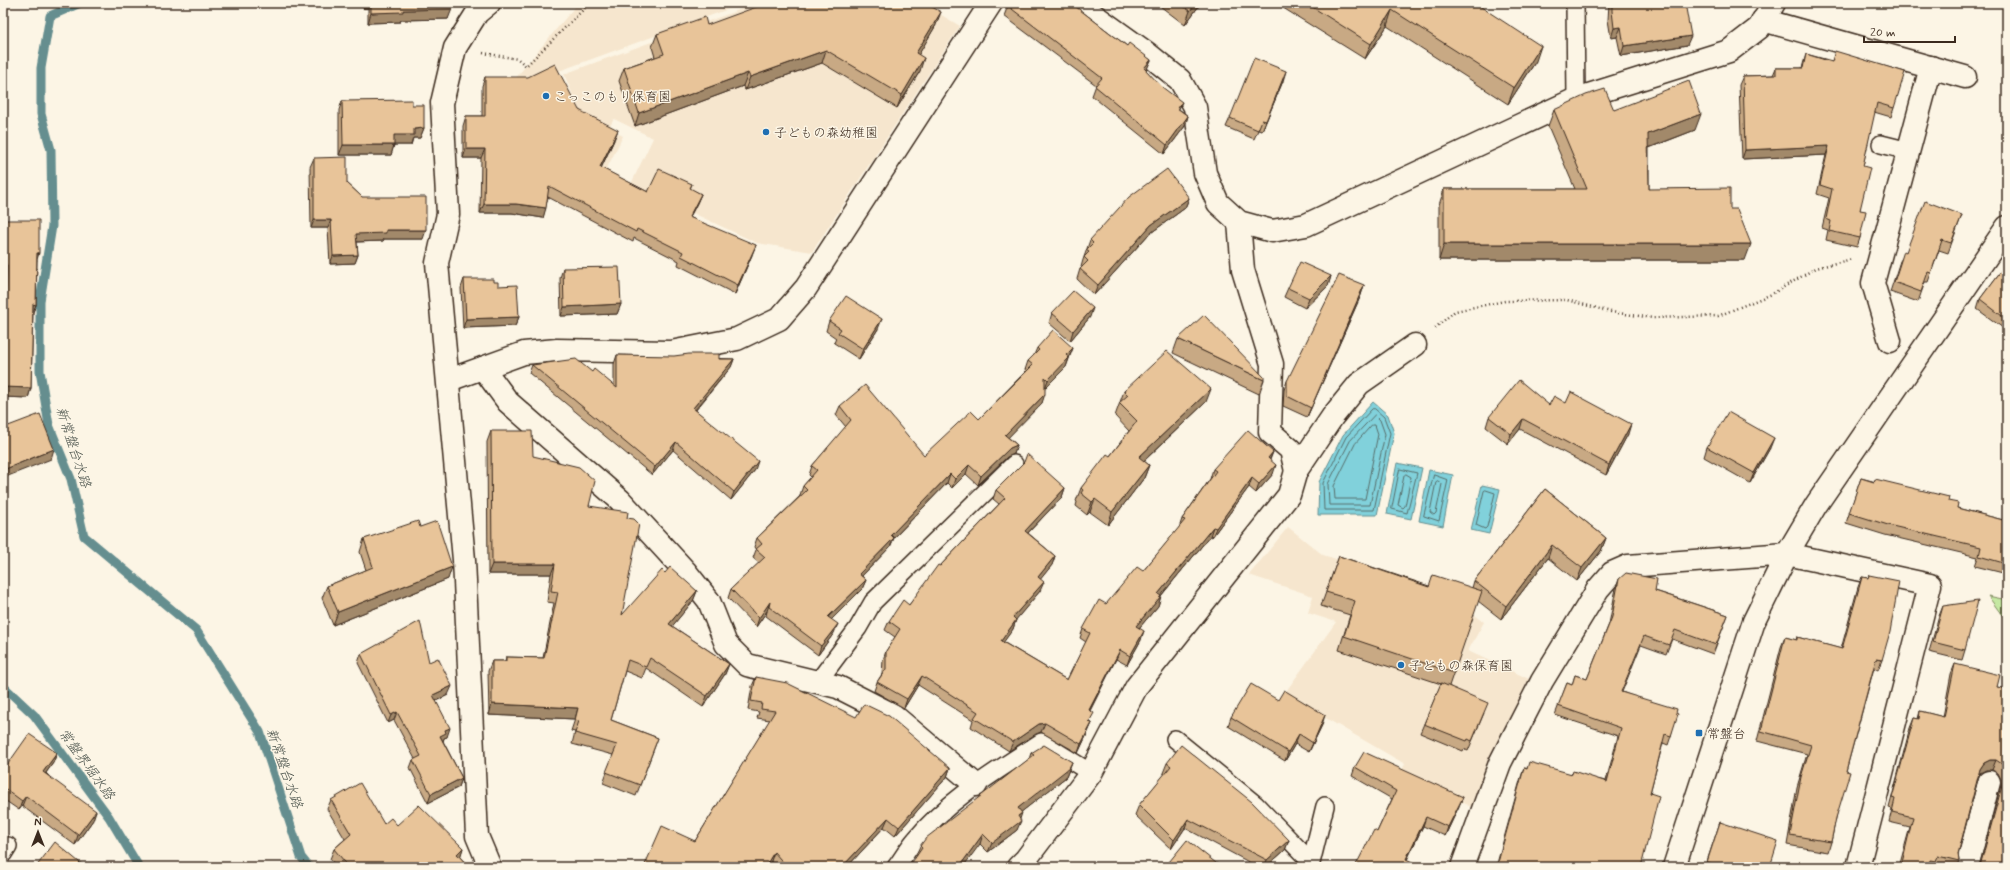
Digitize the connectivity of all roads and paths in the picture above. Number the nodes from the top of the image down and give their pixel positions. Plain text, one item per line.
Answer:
1 (489, 3) edge
2 (590, 3) edge
3 (991, 3) edge
4 (1076, 3) edge
5 (1575, 3) edge
6 (1769, 12) edge
7 (455, 48) junction
8 (1931, 68) junction
9 (1965, 77) dead end
10 (1576, 99) junction
11 (3, 138) edge
12 (1881, 144) dead end
13 (1909, 151) junction
14 (1239, 222) junction
15 (2007, 227) edge
16 (5, 228) edge
17 (1880, 258) junction
18 (1890, 341) dead end
19 (1415, 345) joint
20 (483, 368) junction
21 (449, 380) junction
22 (1014, 464) dead end
23 (1296, 471) junction
24 (1787, 554) junction
25 (817, 683) junction
26 (1176, 739) dead end
27 (1091, 773) junction
28 (1989, 782) dead end
29 (976, 784) junction
30 (1325, 806) dead end
31 (1310, 864) edge
32 (490, 867) edge
33 (896, 867) edge
34 (1018, 867) edge
35 (1462, 867) edge
36 (1674, 867) edge
37 (1858, 867) edge
38 (1967, 867) edge

1 - 7 street
2 - 7 path
3 - 20 street
4 - 14 street
5 - 10 lane
6 - 8 street
6 - 10 street
7 - 21 street
8 - 9 street
8 - 13 street
10 - 14 street
11 - 16 path
12 - 13 lane
13 - 17 street
14 - 23 street
15 - 24 street
17 - 18 street
17 - 19 path
19 - 23 street
20 - 21 street
20 - 25 street
21 - 32 street
22 - 25 lane
23 - 27 street
24 - 35 street
24 - 36 street
24 - 37 street
25 - 29 street
26 - 31 lane
27 - 29 lane
27 - 34 street
28 - 38 street
29 - 33 lane
30 - 31 lane

